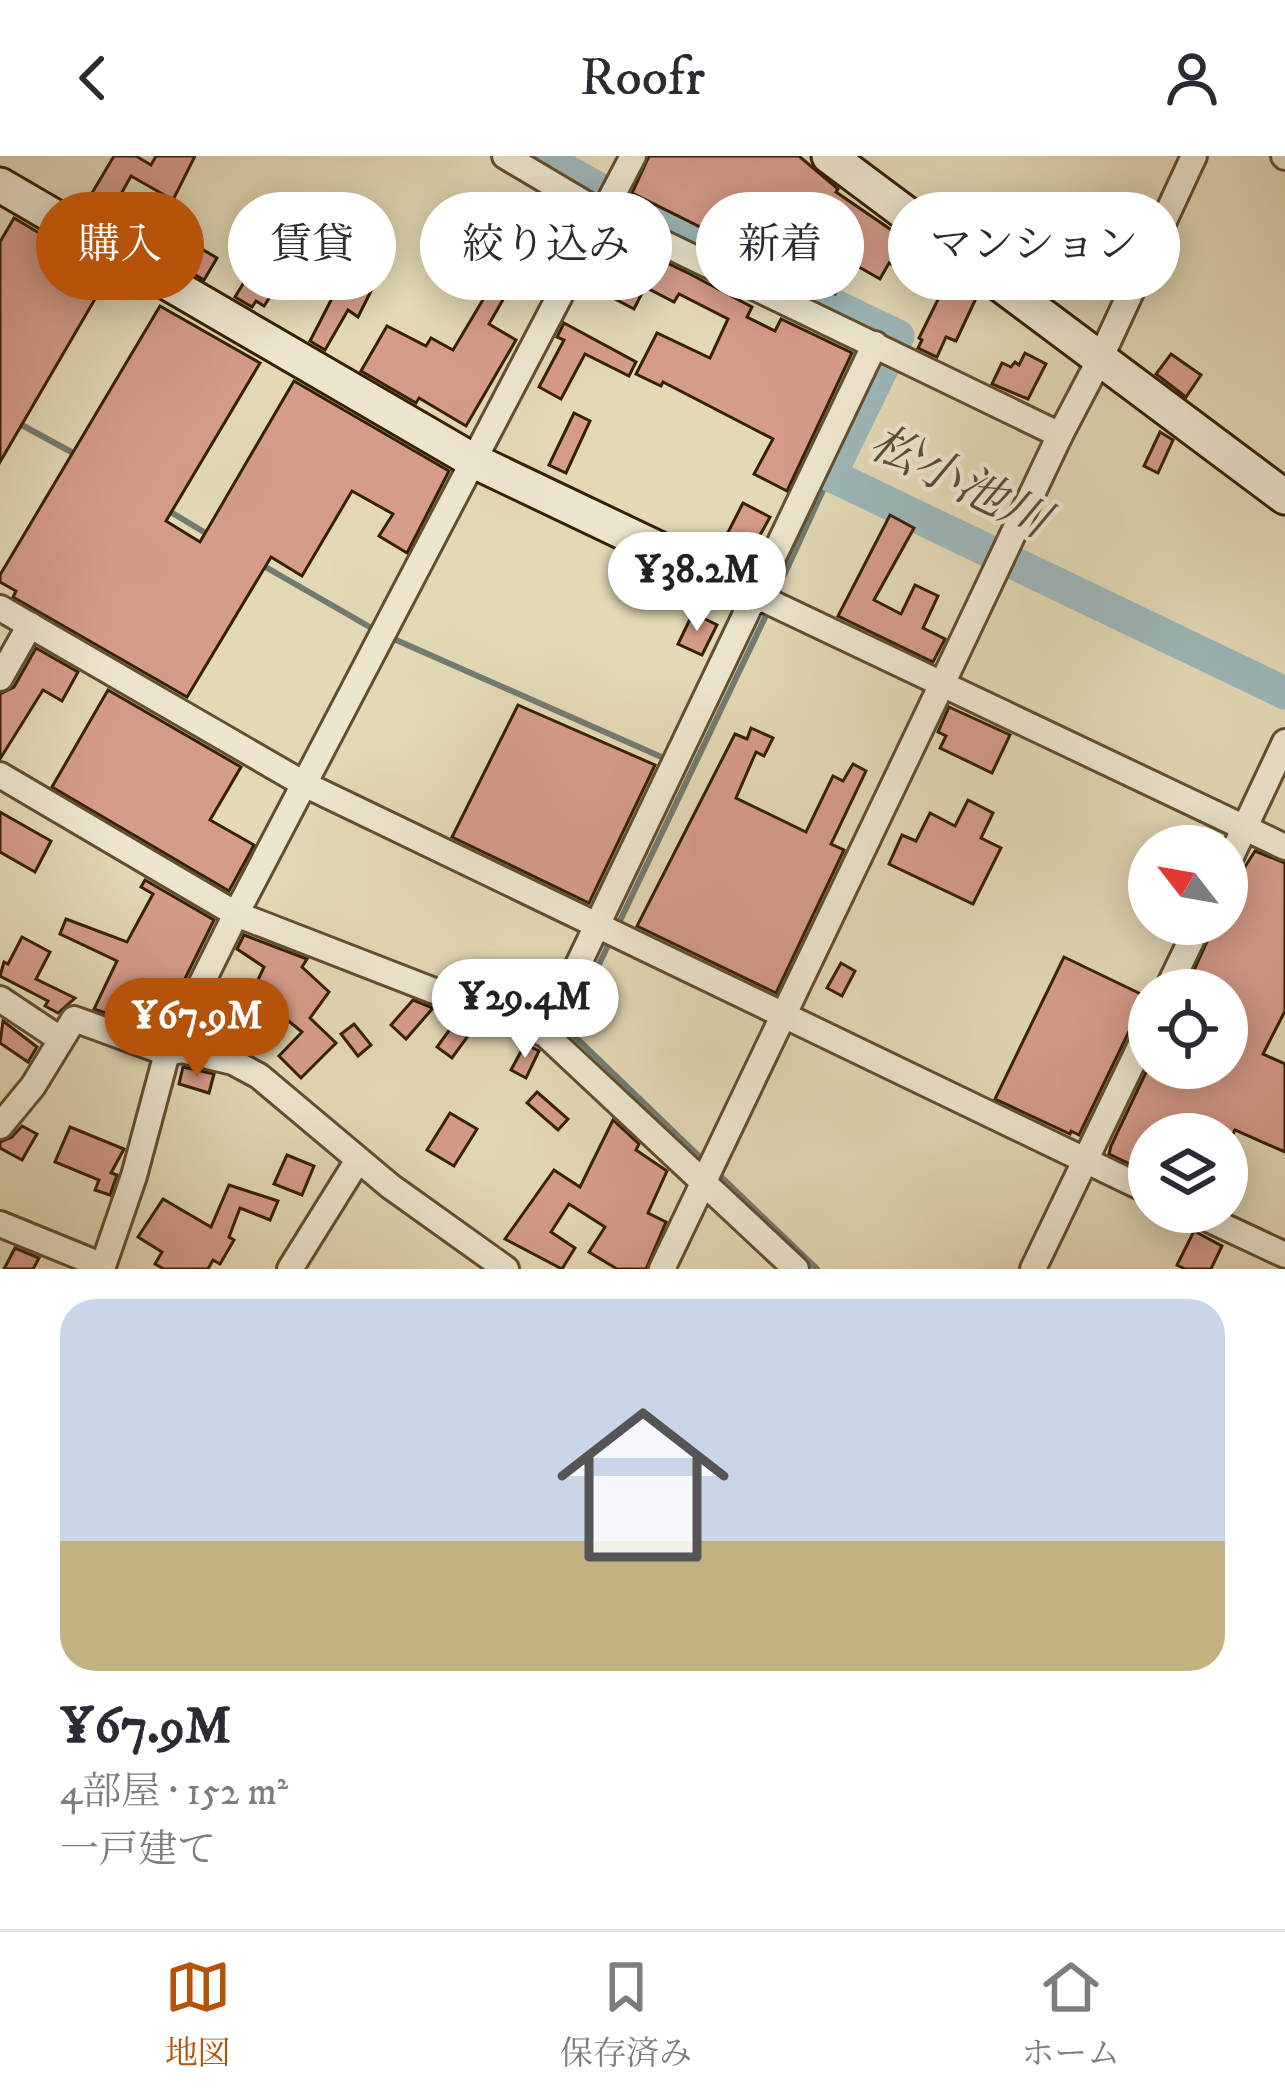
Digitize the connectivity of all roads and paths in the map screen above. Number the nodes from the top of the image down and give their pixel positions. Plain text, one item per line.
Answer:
1 (505, 156) edge
2 (633, 156) edge
3 (830, 156) edge
4 (1194, 156) edge
5 (0, 185) edge
6 (583, 192) edge
7 (613, 192) edge
8 (672, 237) edge
9 (556, 300) edge
10 (875, 345) junction
11 (1100, 359) junction
12 (1060, 435) junction
13 (472, 460) junction
14 (1285, 497) edge
15 (770, 602) junction
16 (0, 608) edge
17 (30, 625) junction
18 (0, 678) edge
19 (942, 684) junction
20 (1285, 742) edge
21 (0, 775) edge
22 (304, 784) junction
23 (1239, 825) edge
24 (1246, 825) edge
25 (1248, 829) edge
26 (1285, 847) edge
27 (236, 914) junction
28 (608, 931) junction
29 (0, 999) edge
30 (783, 1015) junction
31 (544, 1034) junction
32 (60, 1039) junction
33 (167, 1053) junction
34 (1128, 1072) edge
35 (0, 1126) edge
36 (358, 1160) junction
37 (1086, 1161) junction
38 (1128, 1181) edge
39 (704, 1182) junction
40 (0, 1223) edge
41 (1238, 1233) edge
42 (1285, 1255) edge
43 (103, 1268) edge
44 (290, 1269) edge
45 (506, 1269) edge
46 (662, 1269) edge
47 (796, 1269) edge
48 (1033, 1269) edge

1 - 6 street
2 - 7 street
3 - 11 street
4 - 11 street
5 - 13 street
8 - 10 street
9 - 13 street
10 - 12 street
10 - 15 street
11 - 12 street
11 - 14 street
12 - 19 street
13 - 15 street
13 - 22 street
15 - 19 street
15 - 28 street
16 - 17 street
17 - 18 street
17 - 22 street
19 - 23 street
19 - 30 street
20 - 24 street
21 - 27 street
22 - 27 street
22 - 28 street
25 - 26 street
27 - 31 street
27 - 33 street
28 - 30 street
28 - 31 street
29 - 32 street
30 - 37 street
30 - 39 street
31 - 39 street
32 - 33 street
32 - 35 street
33 - 36 street
33 - 43 street
34 - 37 street
36 - 44 street
36 - 45 street
37 - 38 street
37 - 48 street
39 - 46 street
39 - 47 street
40 - 43 street
41 - 42 street

